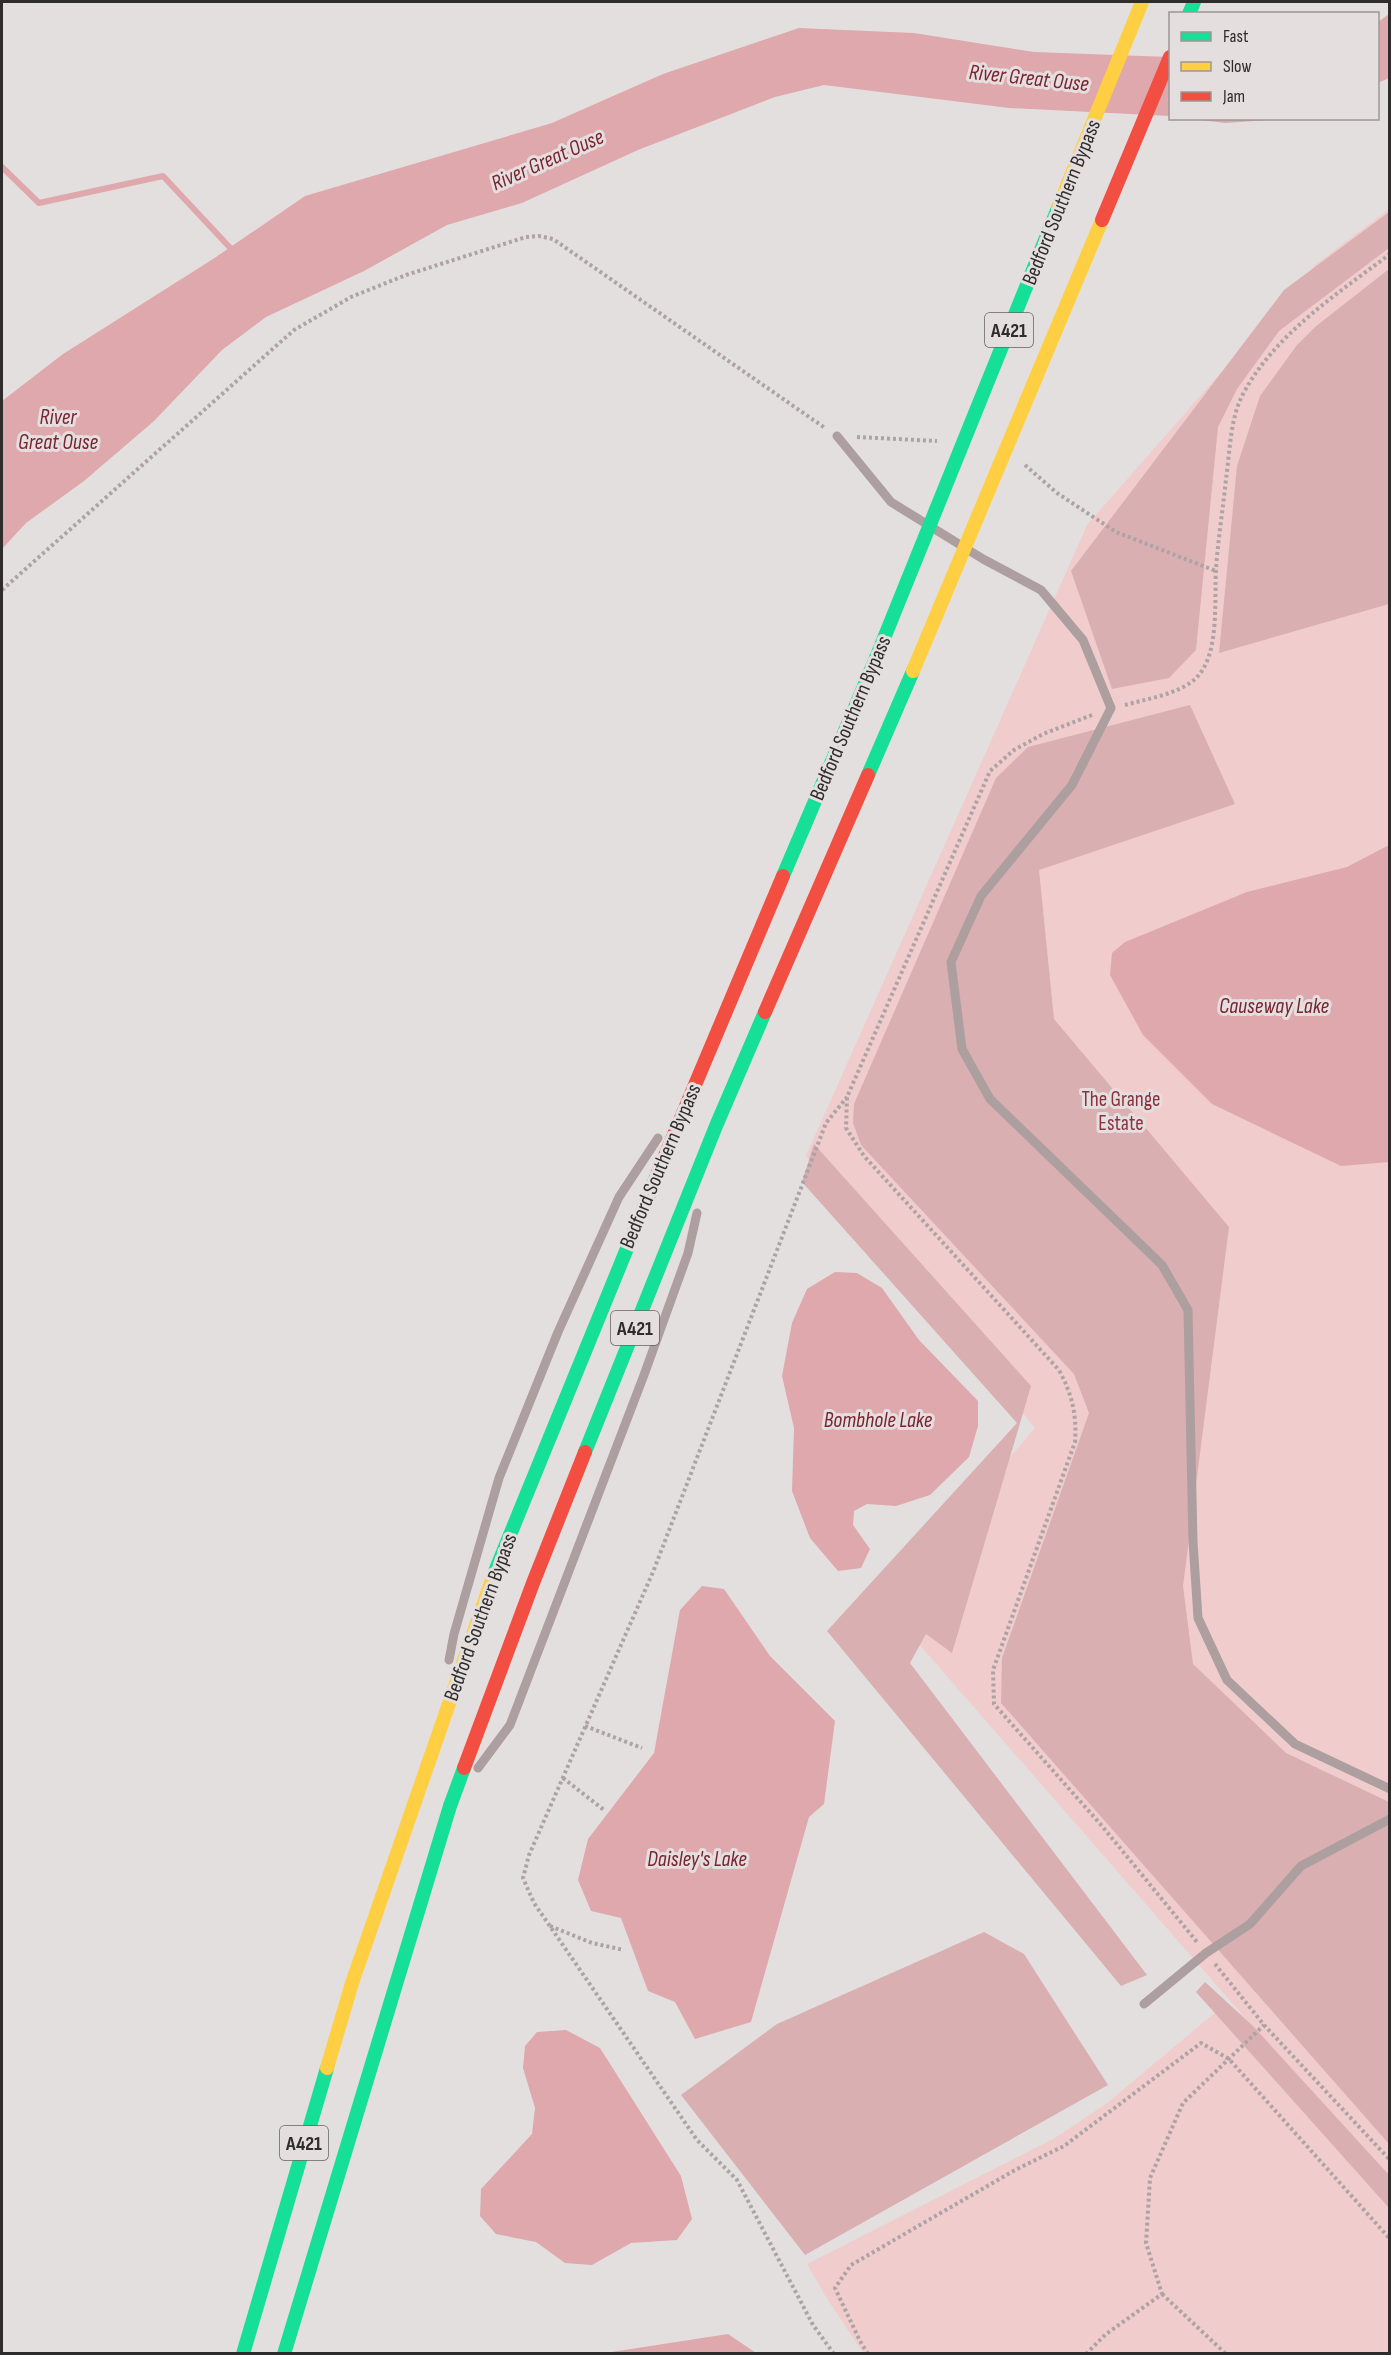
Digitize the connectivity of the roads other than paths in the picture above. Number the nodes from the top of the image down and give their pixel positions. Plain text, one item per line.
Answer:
1 (1142, 2) edge
2 (1169, 59) edge
3 (837, 436) road end
4 (682, 1113) junction
5 (716, 1126) junction
6 (703, 1184) dead end
7 (698, 1207) dead end
8 (447, 1667) dead end
9 (442, 1689) dead end
10 (426, 1765) junction
11 (1389, 1790) edge
12 (450, 1806) junction
13 (1389, 1819) edge
14 (1144, 2004) dead end
15 (243, 2354) edge
16 (284, 2354) edge

1 - 4 highway, Bedford Southern Bypass / A421, bridge
2 - 5 highway, Bedford Southern Bypass / A421, bridge
3 - 11 lane
4 - 8 lane
4 - 10 highway, Bedford Southern Bypass / A421
5 - 6 lane
5 - 12 highway, Bedford Southern Bypass / A421
7 - 12 lane
9 - 10 lane
10 - 15 highway, Bedford Southern Bypass / A421
12 - 16 highway, Bedford Southern Bypass / A421
13 - 14 lane

